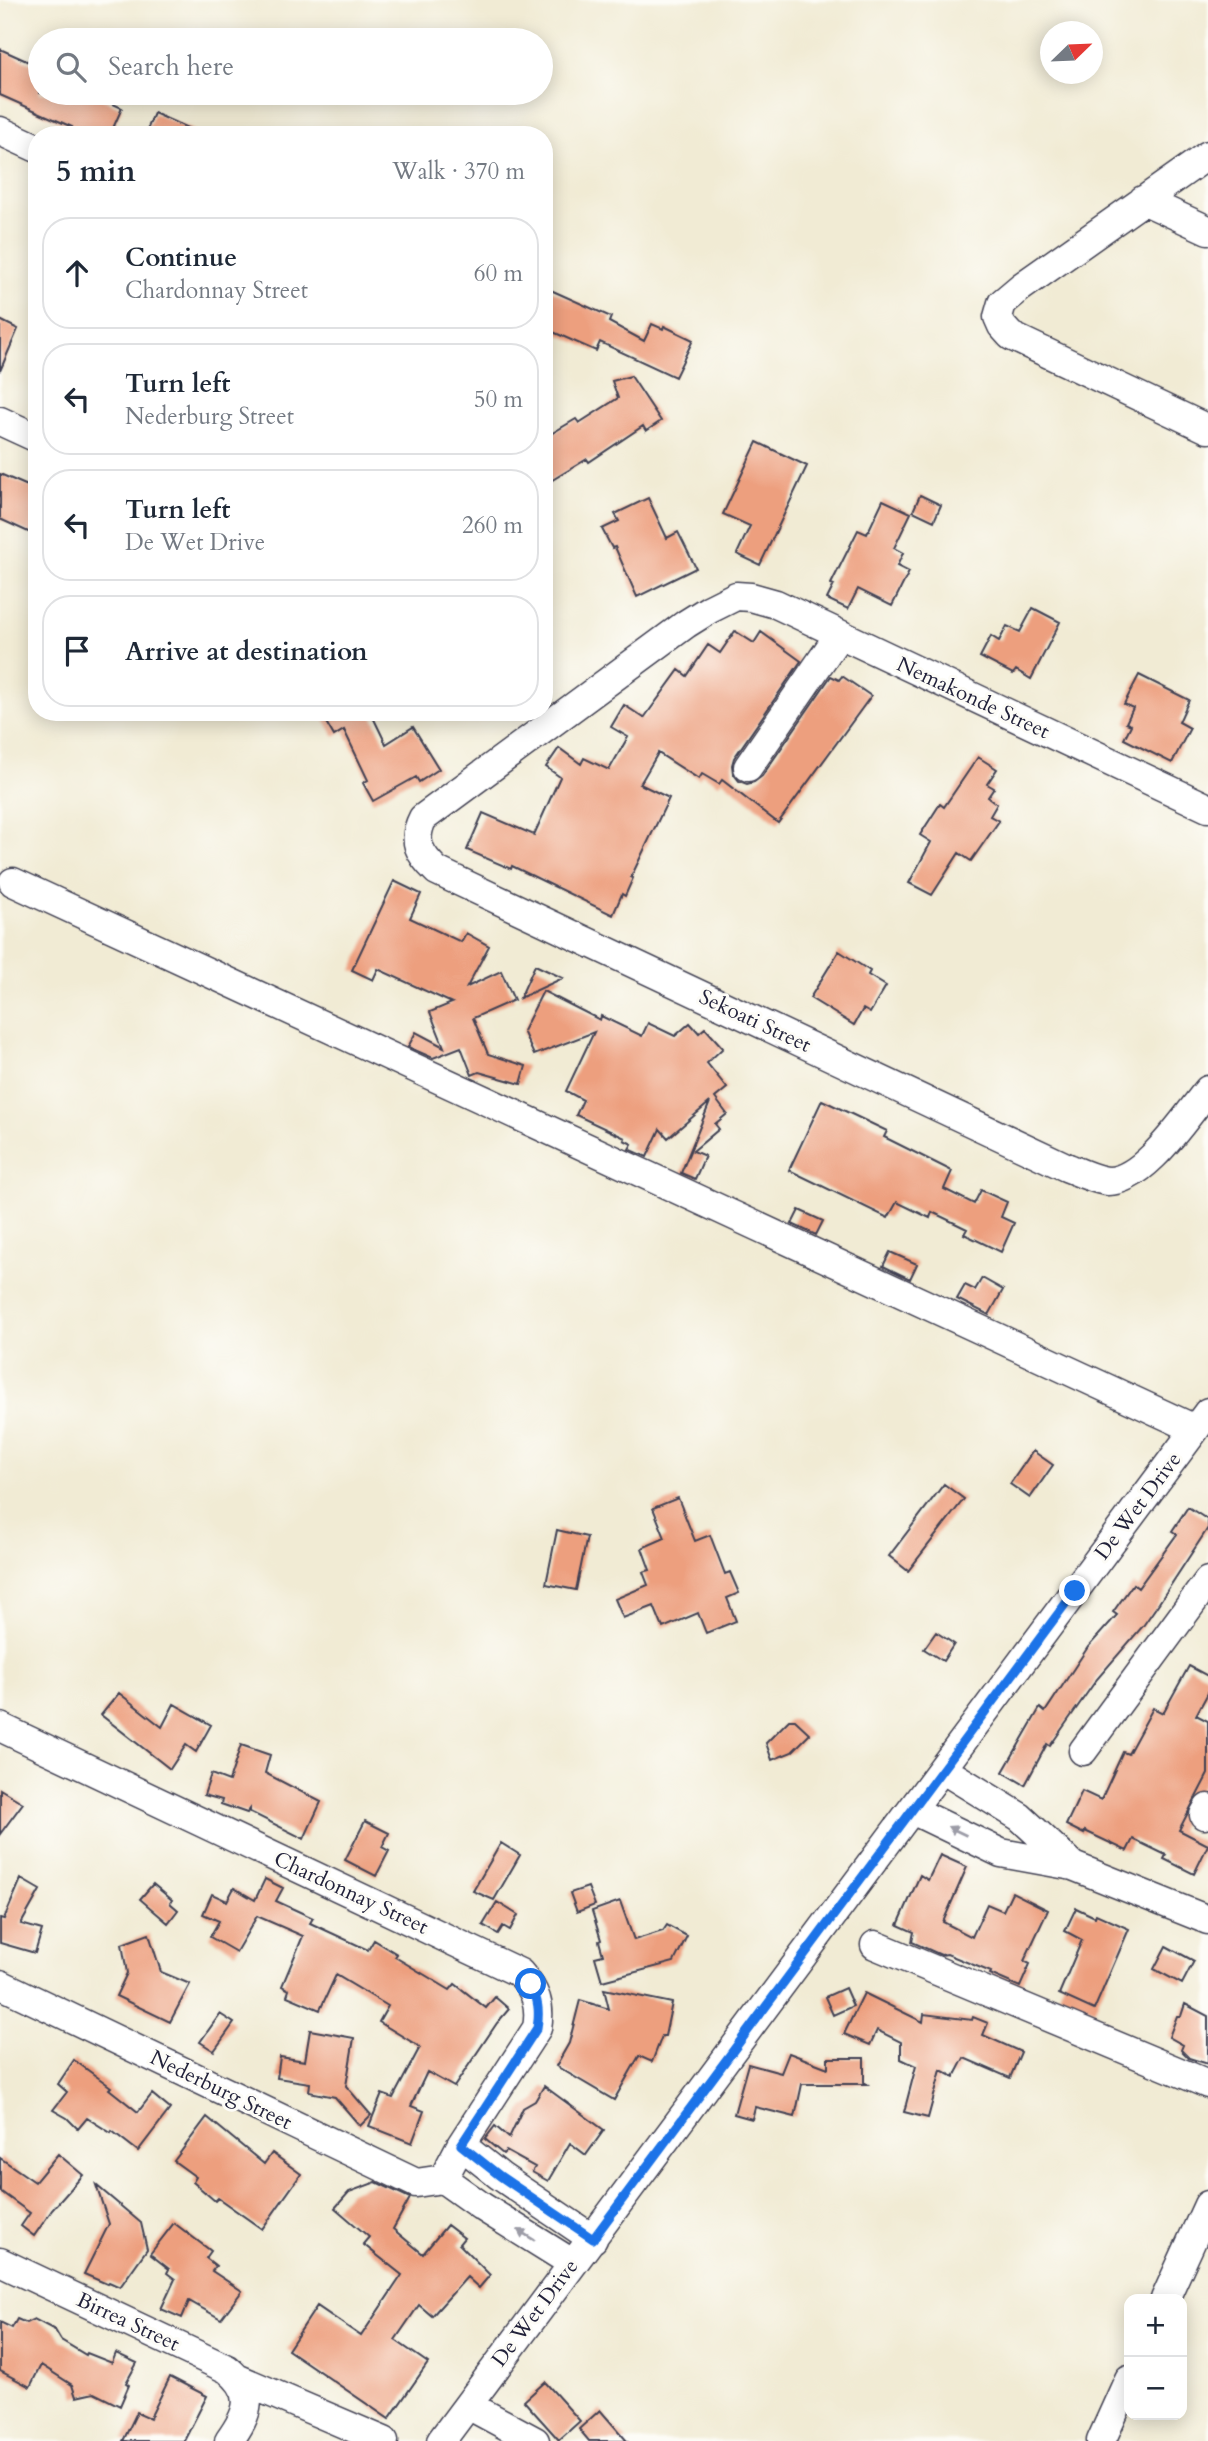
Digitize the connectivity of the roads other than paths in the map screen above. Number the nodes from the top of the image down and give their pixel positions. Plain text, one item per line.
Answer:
1 (0, 131) edge
2 (28, 144) edge
3 (1208, 155) edge
4 (1143, 201) junction
5 (1208, 230) edge
6 (0, 421) edge
7 (1208, 429) edge
8 (28, 434) edge
9 (839, 635) junction
10 (748, 767) dead end
11 (1208, 808) edge
12 (423, 818) joint
13 (13, 882) dead end
14 (1208, 1090) edge
15 (1202, 1420) edge
16 (1208, 1581) edge
17 (0, 1727) edge
18 (1083, 1751) dead end
19 (942, 1769) junction
20 (912, 1810) junction
21 (1073, 1866) junction
22 (1208, 1920) edge
23 (875, 1945) dead end
24 (0, 1984) edge
25 (1208, 2084) edge
26 (461, 2145) junction
27 (443, 2179) junction
28 (1208, 2205) edge
29 (593, 2239) junction
30 (0, 2262) edge
31 (572, 2263) junction
32 (1167, 2294) edge
33 (244, 2386) junction
34 (1124, 2390) edge
35 (468, 2405) junction
36 (229, 2441) edge
37 (384, 2441) edge
38 (441, 2441) edge
39 (536, 2441) edge
40 (1101, 2441) edge

1 - 2 street
3 - 4 street
4 - 5 street
4 - 7 street
6 - 8 street
9 - 10 street
9 - 11 street, Nemakonde Street
9 - 12 street, Nemakonde Street
12 - 14 street, Sekoati Street
13 - 15 street
15 - 19 street, De Wet Drive
16 - 18 street
17 - 26 street, Chardonnay Street
19 - 20 street, De Wet Drive
19 - 21 street
21 -> 20 street
20 - 29 street, De Wet Drive
21 - 22 street
23 - 25 street
24 - 27 street, Nederburg Street
26 - 27 street
26 - 29 street
31 -> 27 street
28 - 32 street
29 - 31 street, De Wet Drive
30 - 33 street, Birrea Street
31 - 35 street, De Wet Drive
33 - 36 street
33 - 37 street, Birrea Street
34 - 40 street
35 - 38 street, De Wet Drive
35 - 39 street

